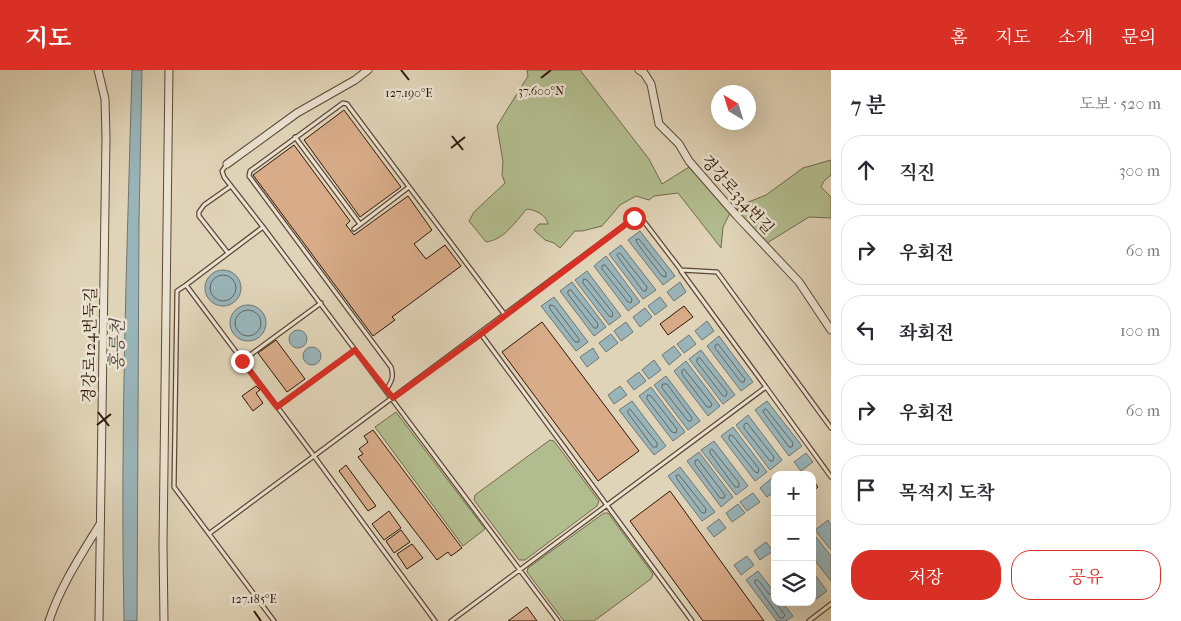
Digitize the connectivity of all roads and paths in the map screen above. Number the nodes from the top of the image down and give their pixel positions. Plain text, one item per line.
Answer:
1 (98, 70) edge
2 (169, 70) edge
3 (368, 70) edge
4 (639, 70) edge
5 (295, 138) junction
6 (227, 164) joint
7 (231, 186) junction
8 (409, 187) junction
9 (360, 224) junction
10 (263, 227) junction
11 (354, 229) dead end
12 (228, 253) junction
13 (681, 270) junction
14 (186, 285) junction
15 (320, 303) junction
16 (505, 316) junction
17 (831, 330) edge
18 (481, 334) junction
19 (355, 350) junction
20 (242, 361) junction
21 (766, 387) junction
22 (386, 390) junction
23 (393, 398) junction
24 (277, 407) junction
25 (831, 428) edge
26 (314, 456) junction
27 (831, 478) edge
28 (606, 505) junction
29 (101, 523) junction
30 (210, 533) junction
31 (520, 569) junction
32 (831, 604) edge
33 (49, 621) edge
34 (99, 621) edge
35 (164, 621) edge
36 (274, 621) edge
37 (435, 621) edge
38 (451, 621) edge
39 (558, 621) edge
40 (692, 621) edge
41 (809, 621) edge

1 - 29 street, 경강로124번둑길
2 - 35 street
3 - 6 street
4 - 17 street, 경강로334번길
5 - 8 lane
5 - 9 lane
5 - 22 lane
6 - 7 lane
7 - 10 lane
7 - 12 lane
8 - 9 lane
8 - 16 lane
9 - 11 lane
10 - 12 lane
10 - 15 lane
12 - 14 lane
13 - 16 lane
13 - 21 lane
13 - 25 lane
14 - 20 lane
14 - 30 lane
15 - 19 lane
15 - 20 lane
16 - 18 lane
18 - 23 lane
18 - 28 lane
19 - 22 lane
19 - 24 lane
20 - 24 lane
21 - 27 lane
21 - 28 lane
22 - 23 lane
23 - 26 lane
23 - 31 lane
24 - 26 lane
26 - 30 lane
26 - 37 lane
28 - 31 lane
28 - 40 lane
29 - 33 street
29 - 34 street, 경강로124번둑길
30 - 36 lane
31 - 38 lane
31 - 39 lane
32 - 41 lane

